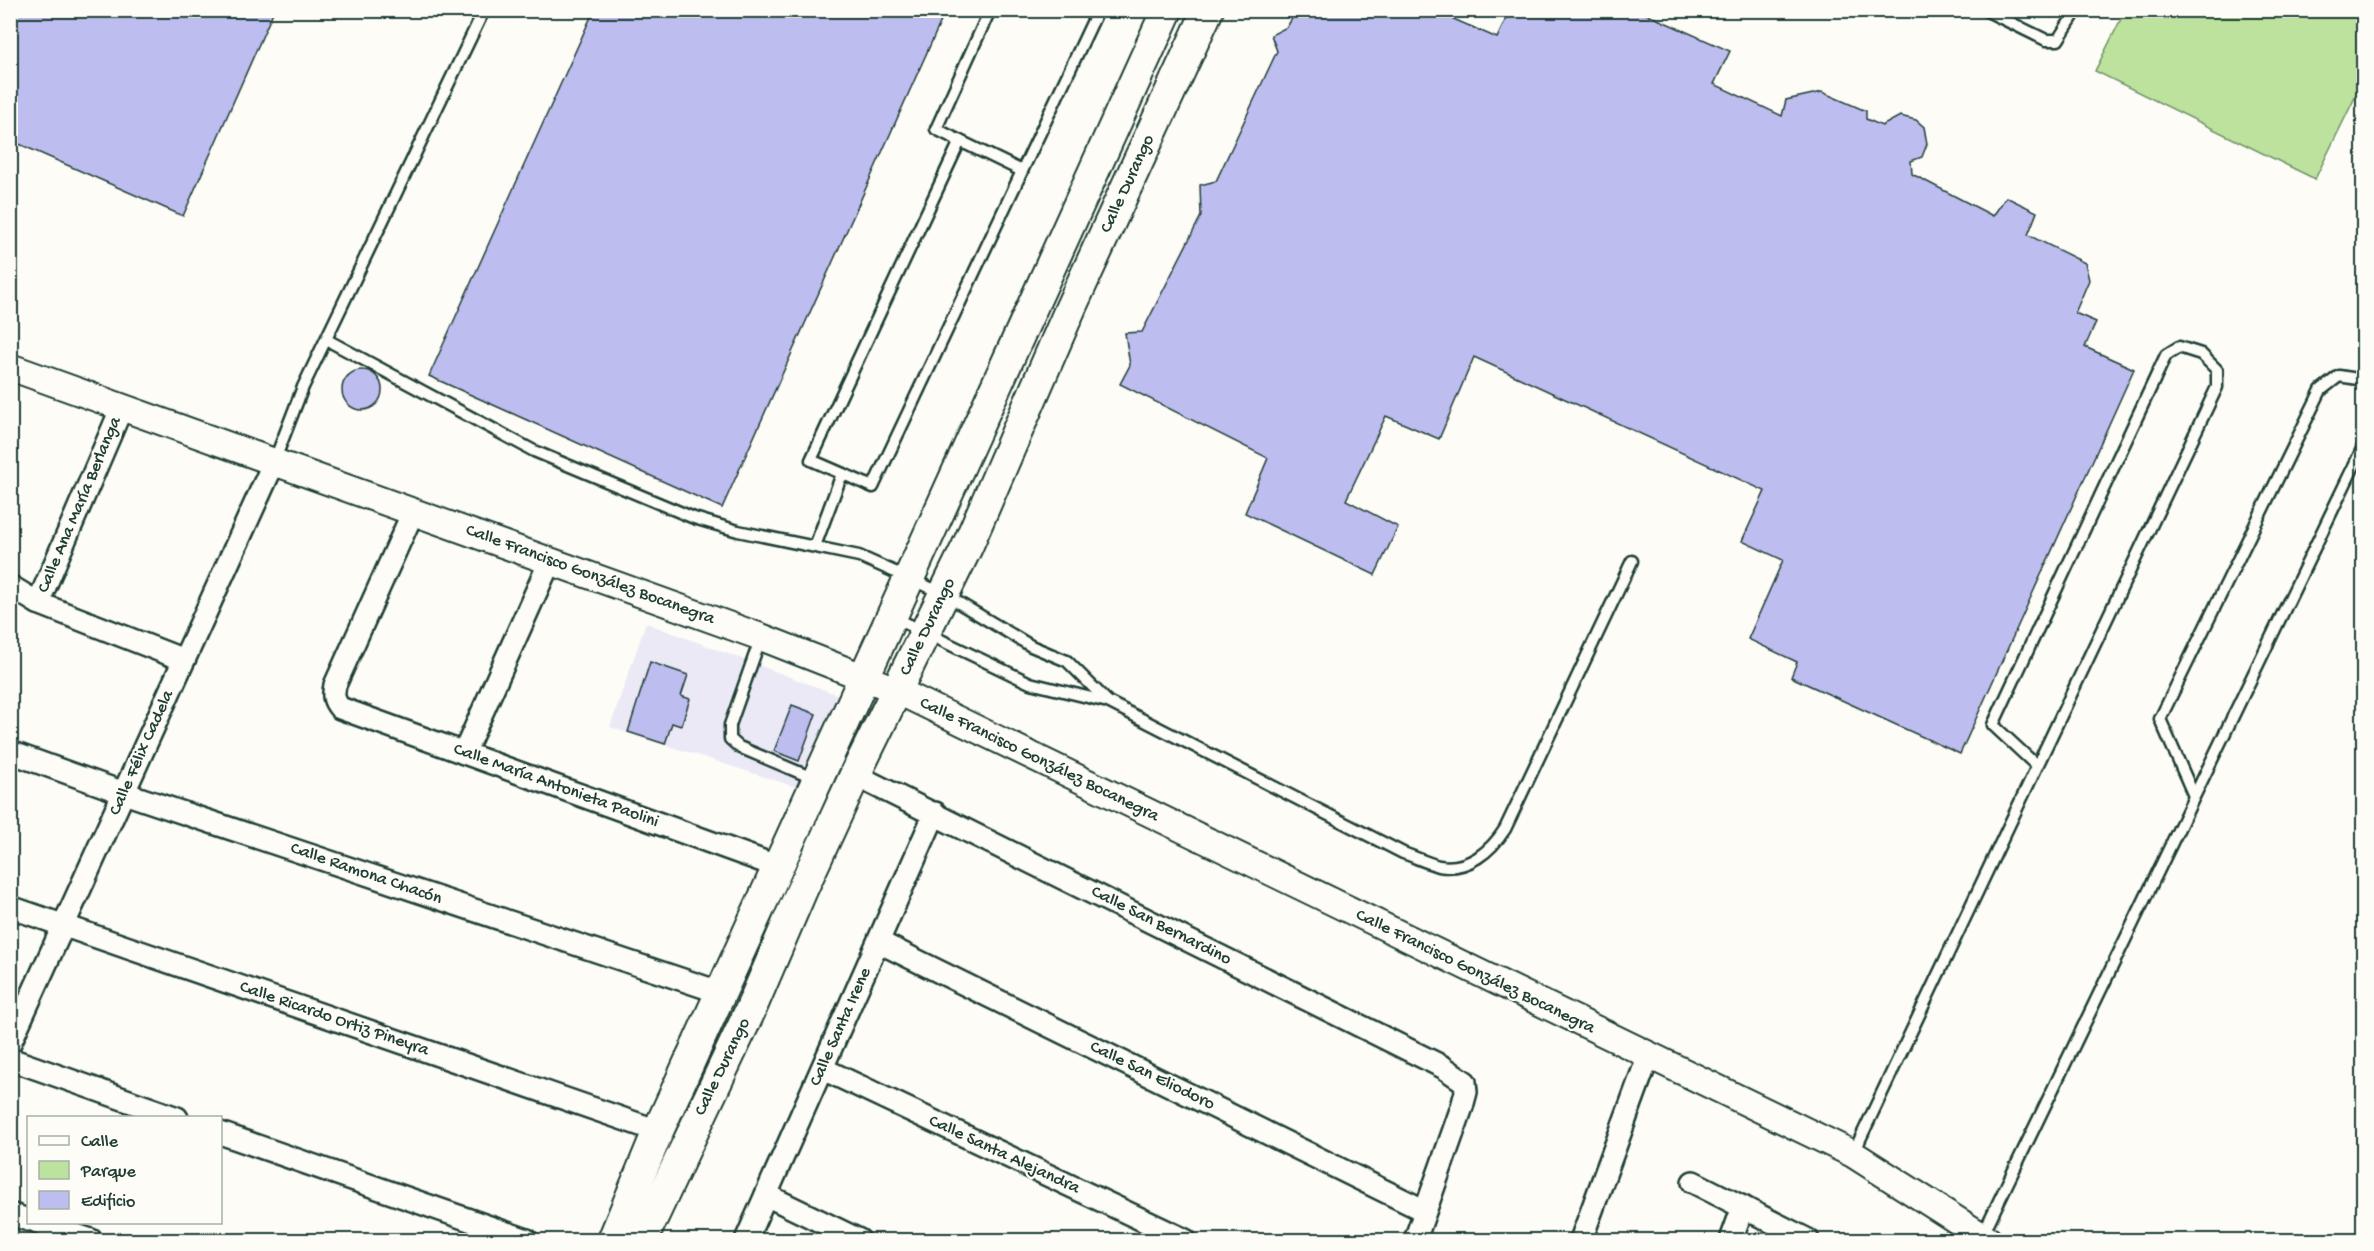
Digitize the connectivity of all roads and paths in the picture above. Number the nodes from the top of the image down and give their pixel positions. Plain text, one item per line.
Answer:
1 (484, 10) edge
2 (990, 10) edge
3 (1098, 10) edge
4 (1167, 10) edge
5 (1208, 10) edge
6 (1985, 10) edge
7 (2078, 10) edge
8 (960, 141) junction
9 (1022, 171) junction
10 (327, 340) junction
11 (10, 367) edge
12 (2364, 380) edge
13 (122, 407) junction
14 (2364, 445) edge
15 (274, 462) junction
16 (842, 474) junction
17 (413, 512) junction
18 (815, 546) junction
19 (550, 561) junction
20 (1632, 561) dead end
21 (909, 579) junction
22 (10, 586) edge
23 (944, 594) junction
24 (38, 603) junction
25 (893, 617) junction
26 (926, 632) junction
27 (760, 637) junction
28 (184, 660) junction
29 (865, 678) junction
30 (896, 690) junction
31 (1108, 702) junction
32 (10, 752) edge
33 (464, 753) junction
34 (2037, 766) junction
35 (855, 774) junction
36 (818, 781) junction
37 (124, 793) junction
38 (2194, 796) junction
39 (935, 813) junction
40 (779, 867) junction
41 (10, 907) edge
42 (64, 926) junction
43 (879, 942) junction
44 (722, 993) junction
45 (10, 1043) edge
46 (1648, 1057) junction
47 (10, 1059) edge
48 (823, 1069) junction
49 (171, 1116) edge
50 (658, 1131) junction
51 (222, 1134) edge
52 (1853, 1154) junction
53 (1693, 1182) dead end
54 (766, 1195) junction
55 (1743, 1207) junction
56 (1425, 1211) junction
57 (10, 1214) edge
58 (27, 1220) edge
59 (44, 1224) edge
60 (1985, 1238) edge
61 (92, 1240) edge
62 (527, 1240) edge
63 (613, 1240) edge
64 (642, 1240) edge
65 (746, 1240) edge
66 (859, 1240) edge
67 (1185, 1240) edge
68 (1415, 1240) edge
69 (1581, 1240) edge
70 (1731, 1240) edge
71 (1808, 1240) edge

1 - 10 lane
2 - 8 lane
3 - 9 lane
4 - 21 main road, Calle Durango
5 - 23 main road, Calle Durango
6 - 7 lane
8 - 9 lane
8 - 16 lane
9 - 16 lane
10 - 15 lane
10 - 18 lane
11 - 13 street, Calle Francisco González Bocanegra
12 - 38 lane
13 - 15 street, Calle Francisco González Bocanegra
13 - 24 street, Calle Ana María Berlanga
14 - 38 lane
15 - 17 street, Calle Francisco González Bocanegra
15 - 28 street, Calle Félix Cadela
16 - 18 lane
17 - 19 street, Calle Francisco González Bocanegra
17 - 33 street, Calle María Antonieta Paolini
18 - 21 lane
19 - 27 street, Calle Francisco González Bocanegra
19 - 33 street
20 - 31 lane
21 - 23 lane
21 - 25 main road, Calle Durango
22 - 24 street
23 - 26 main road, Calle Durango
23 - 31 lane
24 - 28 street
25 - 26 lane
25 - 29 main road, Calle Durango
26 - 30 main road, Calle Durango
26 - 31 lane
27 - 29 street, Calle Francisco González Bocanegra
27 - 36 lane
28 - 37 street, Calle Félix Cadela
29 - 30 street, Calle Francisco González Bocanegra
29 - 36 main road, Calle Durango
30 - 35 main road, Calle Durango
30 - 46 street, Calle Francisco González Bocanegra
32 - 37 street, Calle Ramona Chacón
33 - 40 street, Calle María Antonieta Paolini
34 - 34 lane
34 - 52 lane
35 - 39 street, Calle San Bernardino
35 - 64 main road, Calle Durango
36 - 40 main road, Calle Durango
37 - 42 street, Calle Félix Cadela
37 - 44 street, Calle Ramona Chacón
38 - 60 lane
39 - 43 street, Calle Santa Irene
39 - 56 street, Calle San Bernardino
40 - 44 main road, Calle Durango
41 - 42 street, Calle Ricardo Ortiz Pineyra
42 - 45 street, Calle Félix Cadela
42 - 50 street, Calle Ricardo Ortiz Pineyra
43 - 48 street, Calle Santa Irene
43 - 56 street, Calle San Eliodoro
44 - 50 main road, Calle Durango
46 - 52 street, Calle Francisco González Bocanegra
46 - 69 street
47 - 49 street
48 - 54 street, Calle Santa Irene
48 - 67 street, Calle Santa Alejandra
50 - 63 main road, Calle Durango
51 - 62 street
52 - 60 street, Calle Francisco González Bocanegra
53 - 55 street
54 - 65 street, Calle Santa Irene
54 - 66 street
55 - 70 street
55 - 71 street
56 - 68 street
57 - 58 street
59 - 61 street

